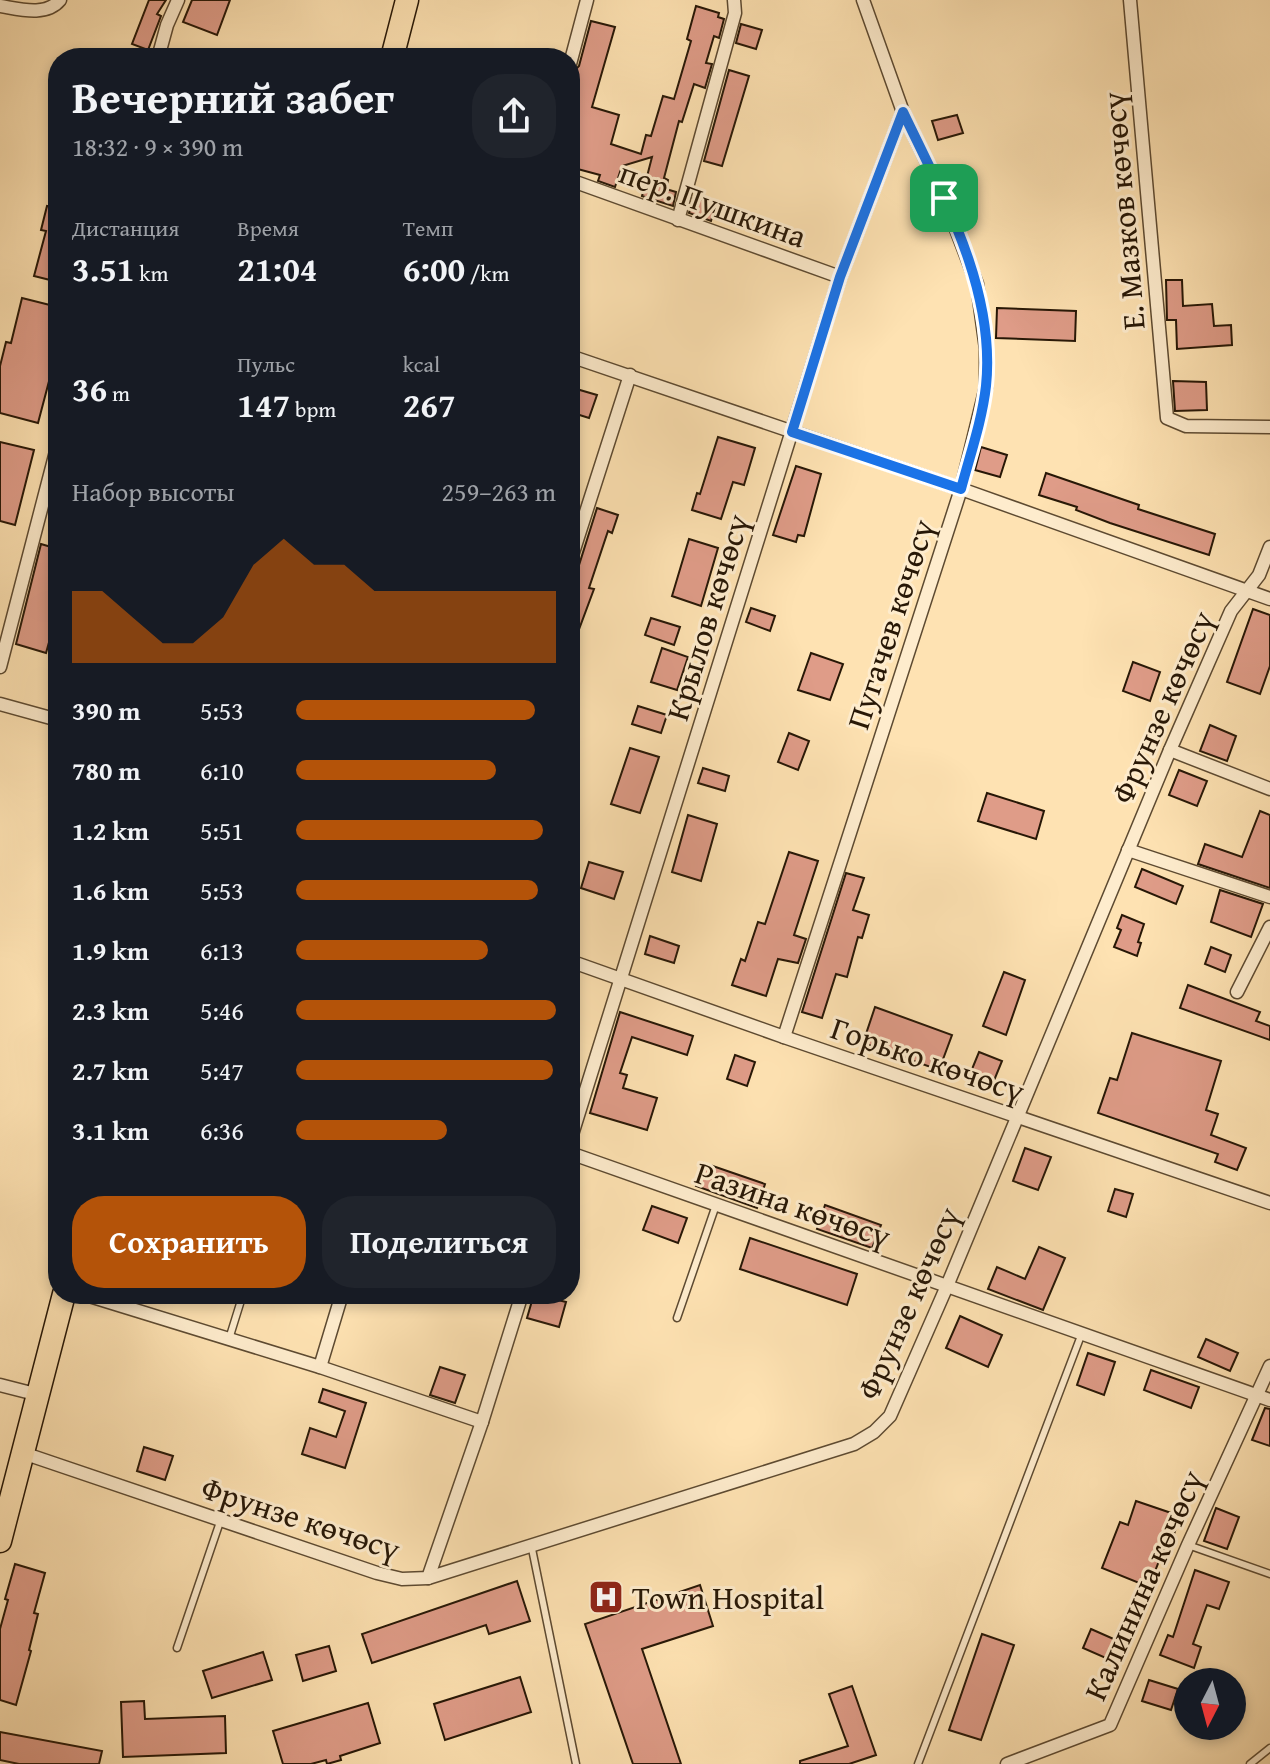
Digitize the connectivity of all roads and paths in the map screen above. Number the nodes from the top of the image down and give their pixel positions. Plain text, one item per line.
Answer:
1 (60, 0) edge
2 (178, 0) edge
3 (407, 0) edge
4 (587, 0) edge
5 (734, 0) edge
6 (863, 0) edge
7 (1130, 0) edge
8 (2, 8) edge
9 (161, 48) edge
10 (395, 48) edge
11 (574, 48) edge
12 (903, 112) junction
13 (580, 184) edge
14 (678, 220) junction
15 (840, 277) junction
16 (580, 359) edge
17 (630, 375) junction
18 (1270, 427) edge
19 (792, 432) junction
20 (48, 482) edge
21 (961, 489) junction
22 (580, 531) edge
23 (1270, 547) edge
24 (1246, 591) junction
25 (1270, 599) edge
26 (0, 667) edge
27 (0, 704) edge
28 (48, 717) edge
29 (1170, 750) junction
30 (1270, 789) edge
31 (1128, 850) junction
32 (1270, 897) edge
33 (1270, 927) edge
34 (580, 964) edge
35 (622, 979) junction
36 (1237, 992) dead end
37 (784, 1037) junction
38 (580, 1110) edge
39 (1017, 1117) junction
40 (580, 1157) edge
41 (1270, 1203) edge
42 (716, 1205) junction
43 (947, 1286) junction
44 (62, 1304) edge
45 (115, 1304) edge
46 (240, 1304) edge
47 (339, 1304) edge
48 (519, 1304) edge
49 (677, 1318) dead end
50 (1082, 1333) junction
51 (229, 1339) junction
52 (1270, 1366) edge
53 (320, 1367) junction
54 (0, 1385) edge
55 (1257, 1394) junction
56 (39, 1395) junction
57 (1270, 1400) edge
58 (482, 1422) junction
59 (23, 1453) junction
60 (221, 1519) junction
61 (0, 1541) edge
62 (531, 1544) junction
63 (1188, 1545) junction
64 (1270, 1574) edge
65 (428, 1578) junction
66 (177, 1648) dead end
67 (1270, 1748) edge
68 (1011, 1763) edge
69 (576, 1764) edge
70 (918, 1764) edge
71 (1250, 1764) edge

1 - 8 street
2 - 9 street
3 - 10 highway
4 - 11 street
5 - 14 street
6 - 12 street, Пугачев көчөсү
7 - 18 street, Е. Мазков көчөсү
12 - 15 street, Крылов көчөсү
12 - 21 street, Пугачев көчөсү
13 - 14 street, пер. Пушкина
14 - 15 street, пер. Пушкина
15 - 19 street, Крылов көчөсү
16 - 17 street
17 - 19 street
17 - 22 street
19 - 21 street
19 - 35 street, Крылов көчөсү
20 - 26 street
21 - 24 street
21 - 37 street, Пугачев көчөсү
23 - 24 street, Фрунзе көчөсү
24 - 25 street
24 - 29 street, Фрунзе көчөсү
27 - 28 street
29 - 30 street
29 - 31 street, Фрунзе көчөсү
31 - 32 street
31 - 39 street, Фрунзе көчөсү
33 - 36 street
34 - 35 street, Горько көчөсү
35 - 37 street, Горько көчөсү
35 - 38 street, Крылов көчөсү
37 - 39 street, Горько көчөсү
39 - 41 street, Горько көчөсү
39 - 43 street, Фрунзе көчөсү
40 - 42 street, Разина көчөсү
42 - 43 street, Разина көчөсү
42 - 49 lane
43 - 50 street, Разина көчөсү
43 - 62 street, Фрунзе көчөсү
44 - 56 highway
45 - 51 street
46 - 51 lane
47 - 53 street
48 - 58 street
50 - 55 street, Разина көчөсү
50 - 70 lane
51 - 53 street
52 - 55 street, Калинина көчөсү
53 - 58 street
54 - 56 street
55 - 57 street, Разина көчөсү
55 - 63 street, Калинина көчөсү
56 - 59 highway
58 - 65 street
59 - 60 street, Фрунзе көчөсү
59 - 61 highway
60 - 65 street, Фрунзе көчөсү
60 - 66 lane
62 - 65 street, Фрунзе көчөсү
62 - 69 lane
63 - 64 lane
63 - 68 street, Калинина көчөсү
67 - 71 lane

